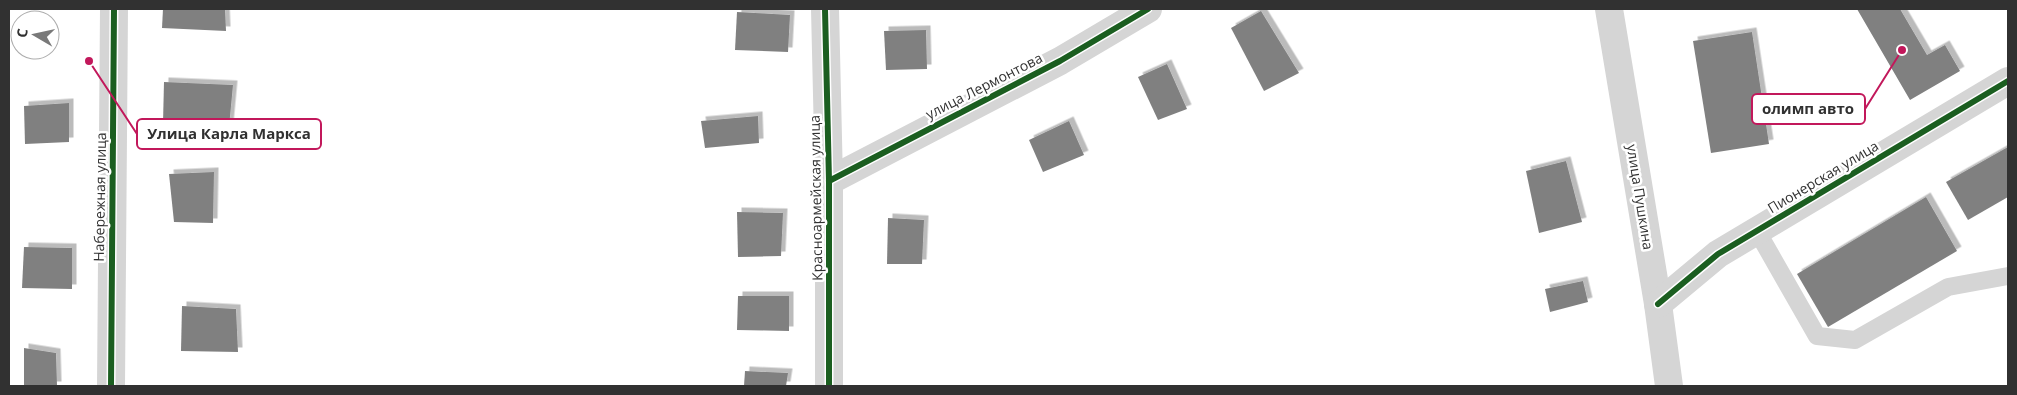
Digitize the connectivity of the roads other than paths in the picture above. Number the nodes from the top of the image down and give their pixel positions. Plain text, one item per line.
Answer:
1 (114, 9) edge
2 (825, 9) edge
3 (1148, 9) edge
4 (1609, 9) edge
5 (2008, 80) edge
6 (829, 181) junction
7 (1757, 231) junction
8 (2008, 276) edge
9 (1658, 304) junction
10 (111, 386) edge
11 (829, 386) edge
12 (1669, 386) edge

1 - 10 street, Набережная улица
2 - 6 street, Красноармейская улица
3 - 6 street, улица Лермонтова
4 - 9 street, улица Пушкина
5 - 7 street, Пионерская улица
6 - 11 street, Красноармейская улица
7 - 8 lane
7 - 9 street, Пионерская улица
9 - 12 street, улица Пушкина

